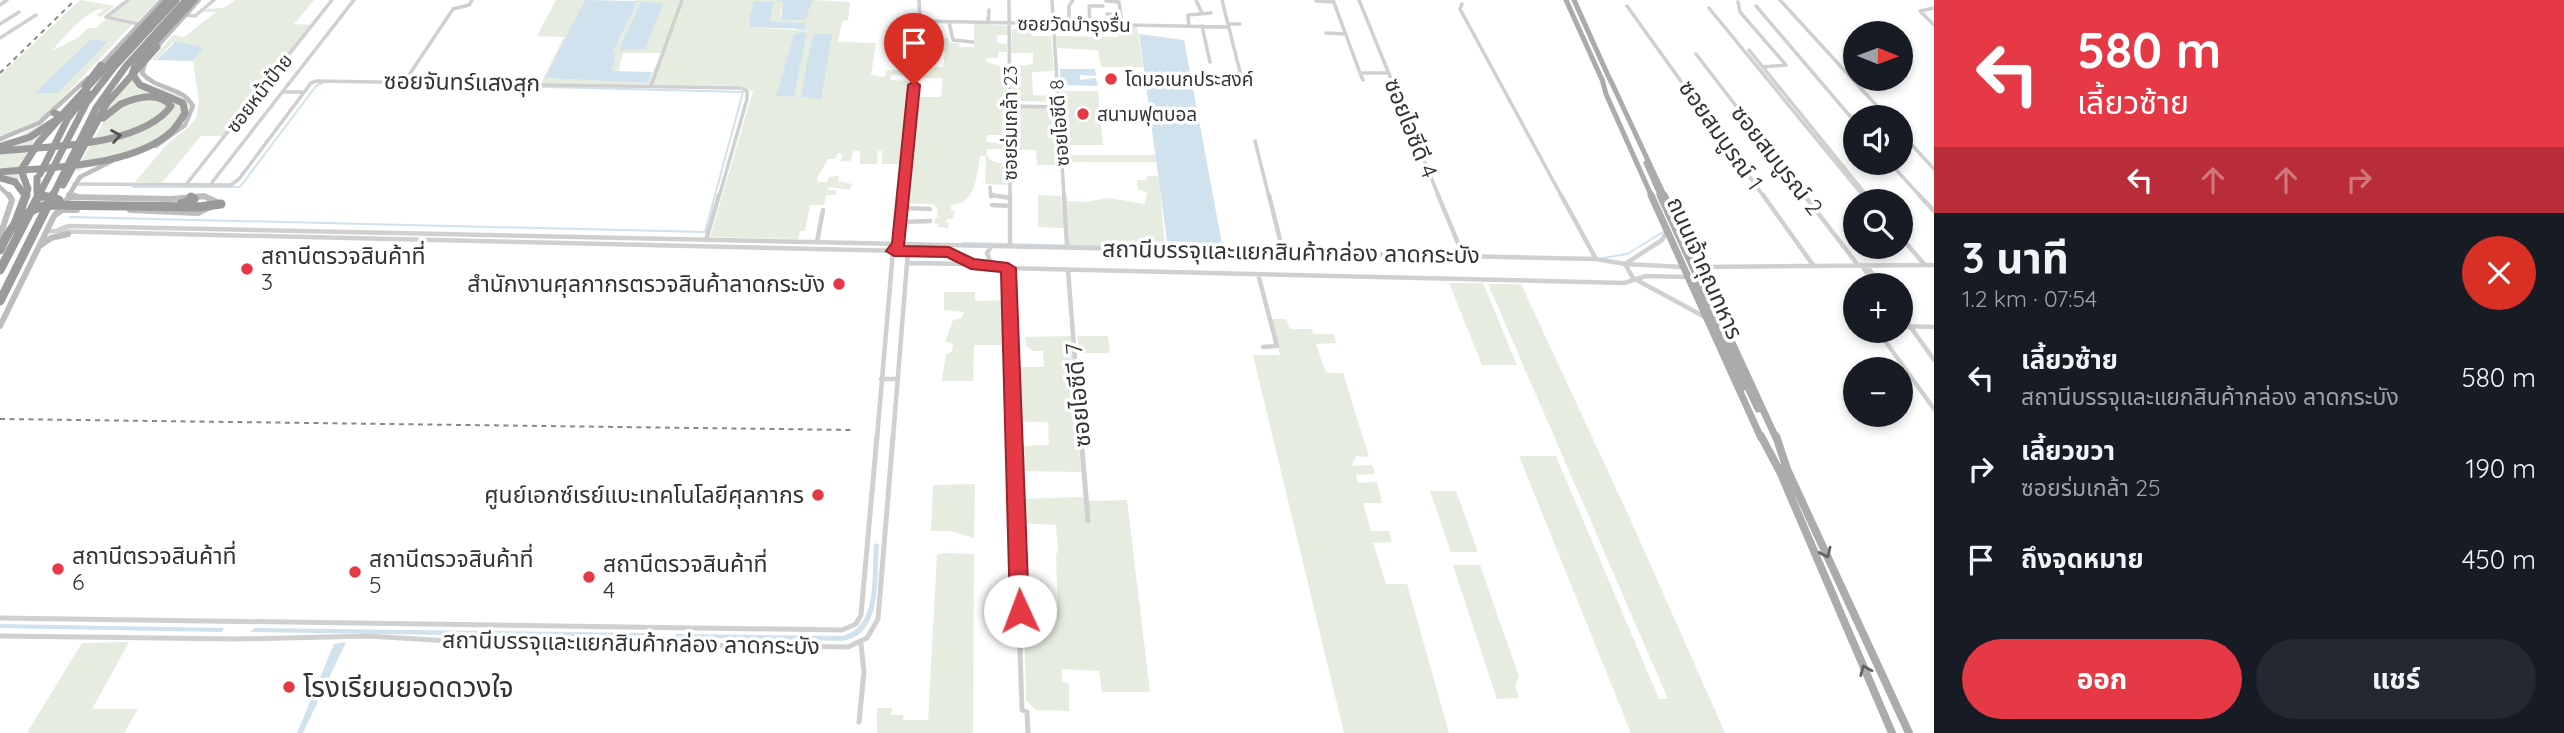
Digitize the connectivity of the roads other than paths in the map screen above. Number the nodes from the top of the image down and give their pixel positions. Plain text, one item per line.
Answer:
1 (7, 0) edge
2 (128, 0) edge
3 (162, 0) edge
4 (168, 0) edge
5 (176, 0) edge
6 (186, 0) edge
7 (197, 0) edge
8 (214, 0) edge
9 (332, 0) edge
10 (472, 0) edge
11 (681, 0) edge
12 (919, 0) edge
13 (1009, 0) edge
14 (1052, 0) edge
15 (1073, 0) edge
16 (1196, 0) edge
17 (1222, 0) edge
18 (1359, 0) edge
19 (1566, 0) edge
20 (1574, 0) edge
21 (1780, 0) edge
22 (353, 1) edge
23 (1317, 1) edge
24 (1333, 1) edge
25 (1738, 2) dead end
26 (1105, 4) edge
27 (1462, 4) dead end
28 (0, 5) edge
29 (1627, 6) dead end
30 (1756, 6) dead end
31 (1934, 6) edge
32 (1709, 8) dead end
33 (989, 10) dead end
34 (19, 12) dead end
35 (1202, 13) junction
36 (1211, 13) dead end
37 (1107, 14) dead end
38 (1121, 14) junction
39 (36, 15) dead end
40 (185, 15) junction
41 (1099, 18) dead end
42 (920, 21) junction
43 (949, 22) junction
44 (962, 22) junction
45 (988, 23) junction
46 (1009, 23) junction
47 (0, 24) edge
48 (139, 24) junction
49 (1053, 24) junction
50 (1069, 24) junction
51 (1090, 24) junction
52 (1099, 24) junction
53 (1240, 24) dead end
54 (1122, 25) junction
55 (1934, 25) edge
56 (1192, 26) junction
57 (1202, 26) junction
58 (1228, 26) junction
59 (961, 31) dead end
60 (1326, 33) dead end
61 (1346, 34) junction
62 (1197, 36) dead end
63 (0, 38) edge
64 (973, 42) dead end
65 (156, 47) junction
66 (1749, 50) dead end
67 (1696, 54) dead end
68 (1210, 62) dead end
69 (100, 65) junction
70 (114, 67) junction
71 (1763, 67) junction
72 (1360, 72) junction
73 (1389, 73) junction
74 (1606, 79) junction
75 (1242, 80) dead end
76 (1363, 80) dead end
77 (405, 81) junction
78 (651, 86) junction
79 (283, 92) junction
80 (303, 92) junction
81 (1876, 105) edge
82 (1010, 106) junction
83 (1058, 107) junction
84 (1843, 108) edge
85 (54, 113) junction
86 (68, 118) junction
87 (0, 139) edge
88 (1255, 141) dead end
89 (1913, 146) edge
90 (0, 149) edge
91 (74, 168) junction
92 (1934, 169) edge
93 (0, 172) edge
94 (1901, 175) edge
95 (0, 178) edge
96 (74, 184) junction
97 (185, 186) junction
98 (210, 186) junction
99 (0, 187) edge
100 (990, 187) dead end
101 (1860, 189) edge
102 (1860, 189) edge
103 (24, 196) junction
104 (76, 196) junction
105 (191, 197) junction
106 (1010, 198) junction
107 (216, 204) junction
108 (992, 205) dead end
109 (1010, 206) junction
110 (902, 208) junction
111 (930, 209) dead end
112 (823, 211) dead end
113 (1934, 211) edge
114 (54, 216) junction
115 (930, 221) dead end
116 (901, 222) junction
117 (190, 228) junction
118 (57, 230) junction
119 (47, 231) junction
120 (283, 231) junction
121 (1668, 232) junction
122 (68, 234) junction
123 (0, 236) edge
124 (184, 236) junction
125 (278, 238) junction
126 (706, 240) junction
127 (752, 241) junction
128 (817, 242) junction
129 (899, 243) junction
130 (992, 245) junction
131 (1010, 245) junction
132 (1067, 245) junction
133 (751, 247) junction
134 (38, 248) junction
135 (0, 250) edge
136 (11, 250) junction
137 (894, 251) junction
138 (908, 251) junction
139 (1283, 252) junction
140 (1913, 254) edge
141 (1463, 256) junction
142 (1595, 260) junction
143 (907, 263) junction
144 (971, 264) junction
145 (1625, 264) junction
146 (991, 265) junction
147 (1813, 265) junction
148 (1861, 265) junction
149 (1922, 265) junction
150 (1934, 265) edge
151 (1683, 267) junction
152 (1698, 267) junction
153 (1008, 268) junction
154 (0, 270) edge
155 (1068, 270) junction
156 (1868, 273) edge
157 (1258, 274) junction
158 (1688, 277) junction
159 (1703, 277) junction
160 (1633, 278) junction
161 (1, 299) edge
162 (1706, 318) junction
163 (0, 326) edge
164 (1913, 327) edge
165 (1934, 327) edge
166 (1913, 333) edge
167 (1887, 343) edge
168 (1263, 348) dead end
169 (1934, 360) edge
170 (881, 379) junction
171 (897, 379) junction
172 (1934, 409) edge
173 (1783, 470) junction
174 (1088, 521) dead end
175 (0, 618) edge
176 (0, 636) edge
177 (861, 644) junction
178 (859, 722) dead end
179 (1908, 731) edge
180 (1028, 733) edge
181 (1892, 733) edge

1 - 28 street
2 - 48 street
3 - 48 main road
4 - 90 highway, bridge
5 - 70 highway
6 - 161 highway, bridge
7 - 40 main road
7 - 93 highway, bridge
8 - 40 street
9 - 97 street, ซอยหน้าป้าย
10 - 77 street
11 - 78 street
12 - 42 street
13 - 46 street, ซอยร่มเกล้า 23
14 - 49 street, ซอยไอซีดี 8
15 - 50 street
16 - 35 street
17 - 58 street
18 - 73 street, ซอยไอซีดี 4
19 - 74 main road, ถนนเจ้าคุณทหาร
20 - 74 main road, ถนนเจ้าคุณทหาร
21 - 81 street
22 - 79 street
23 - 24 street
24 - 61 street
25 - 71 street
26 - 38 street
26 - 51 street
27 - 142 street
29 - 147 street, ซอยสมบูรณ์ 1
30 - 84 street
31 - 55 street
32 - 102 street
33 - 45 street
34 - 47 street
35 - 36 street
35 - 56 street
37 - 38 street
38 - 54 street
39 - 63 street
40 - 65 main road
41 - 52 street
42 - 43 street, ซอยวัดบำรุงรื่น
42 - 110 street
43 - 44 street, ซอยวัดบำรุงรื่น
43 - 64 street
44 - 45 street, ซอยวัดบำรุงรื่น
44 - 59 street
45 - 46 street, ซอยวัดบำรุงรื่น
46 - 49 street, ซอยวัดบำรุงรื่น
46 - 82 street, ซอยร่มเกล้า 23
48 - 69 main road
49 - 50 street, ซอยวัดบำรุงรื่น
49 - 83 street, ซอยไอซีดี 8
50 - 51 street, ซอยวัดบำรุงรื่น
51 - 52 street, ซอยวัดบำรุงรื่น
52 - 54 street, ซอยวัดบำรุงรื่น
53 - 58 street, ซอยวัดบำรุงรื่น
54 - 56 street, ซอยวัดบำรุงรื่น
56 - 57 street, ซอยวัดบำรุงรื่น
56 - 62 street
57 - 58 street, ซอยวัดบำรุงรื่น
57 - 68 street
58 - 75 street
60 - 61 street
61 - 72 street
65 - 91 highway
65 - 96 main road
66 - 71 street
67 - 148 street, ซอยสมบูรณ์ 2
69 - 85 main road
69 - 86 highway
70 - 86 highway
70 - 136 highway
71 - 101 street
72 - 73 street
72 - 76 street
73 - 141 street, ซอยไอซีดี 4
74 - 121 main road, ถนนเจ้าคุณทหาร
74 - 152 main road, ถนนเจ้าคุณทหาร
74 - 173 main road, ถนนเจ้าคุณทหาร, bridge
77 - 78 street, ซอยจันทร์แสงสุก
77 - 80 street, ซอยจันทร์แสงสุก
78 - 126 street, ซอยจันทร์แสงสุก
79 - 80 street
79 - 98 street
80 - 98 street
82 - 83 street
82 - 106 street, ซอยร่มเกล้า 23
83 - 132 street, ซอยไอซีดี 8
85 - 87 main road
85 - 103 highway
86 - 105 highway, bridge
88 - 139 street
89 - 92 street
90 -> 91 highway, bridge
91 - 161 highway
94 - 113 street
95 - 103 highway
96 - 97 street
96 - 104 main road
97 - 98 street
99 - 123 main road
100 - 106 street
103 - 136 highway
104 - 105 main road
104 - 114 main road
105 - 107 main road
106 - 109 street, ซอยร่มเกล้า 23
107 - 114 main road
107 - 135 highway, bridge
108 - 109 street
109 - 131 street, ซอยร่มเกล้า 23
110 - 111 street
110 - 116 street
112 - 128 street
114 - 119 main road
115 - 116 street
116 - 129 street
117 - 118 street, สถานีบรรจุและแยกสินค้ากล่อง ลาดกระบัง
117 - 120 street, สถานีบรรจุและแยกสินค้ากล่อง ลาดกระบัง
117 - 124 street
118 - 119 street, สถานีบรรจุและแยกสินค้ากล่อง ลาดกระบัง
118 - 122 street, สถานีบรรจุและแยกสินค้ากล่อง ลาดกระบัง
119 - 134 main road
120 - 125 street
120 - 126 street, สถานีบรรจุและแยกสินค้ากล่อง ลาดกระบัง
121 - 145 street
121 - 151 main road, ถนนเจ้าคุณทหาร
122 - 124 street, สถานีบรรจุและแยกสินค้ากล่อง ลาดกระบัง
122 - 134 main road
124 - 125 street, สถานีบรรจุและแยกสินค้ากล่อง ลาดกระบัง
125 - 133 street, สถานีบรรจุและแยกสินค้ากล่อง ลาดกระบัง
126 - 127 street, สถานีบรรจุและแยกสินค้ากล่อง ลาดกระบัง
127 - 128 street, สถานีบรรจุและแยกสินค้ากล่อง ลาดกระบัง
127 - 133 street
128 - 129 street, สถานีบรรจุและแยกสินค้ากล่อง ลาดกระบัง
129 - 130 street, สถานีบรรจุและแยกสินค้ากล่อง ลาดกระบัง
129 - 137 street, สถานีบรรจุและแยกสินค้ากล่อง ลาดกระบัง
129 - 138 street
130 - 131 street, สถานีบรรจุและแยกสินค้ากล่อง ลาดกระบัง
130 - 146 street
131 - 132 street, สถานีบรรจุและแยกสินค้ากล่อง ลาดกระบัง
132 - 139 street, สถานีบรรจุและแยกสินค้ากล่อง ลาดกระบัง
133 - 137 street, สถานีบรรจุและแยกสินค้ากล่อง ลาดกระบัง
134 - 163 main road
136 - 154 highway
137 - 138 street, สถานีบรรจุและแยกสินค้ากล่อง ลาดกระบัง
137 - 170 street, สถานีบรรจุและแยกสินค้ากล่อง ลาดกระบัง
138 - 143 street
138 - 144 street, สถานีบรรจุและแยกสินค้ากล่อง ลาดกระบัง
139 - 141 street, สถานีบรรจุและแยกสินค้ากล่อง ลาดกระบัง
140 - 149 street
141 - 142 street, สถานีบรรจุและแยกสินค้ากล่อง ลาดกระบัง
142 - 145 street, สถานีบรรจุและแยกสินค้ากล่อง ลาดกระบัง
143 - 144 street
143 - 171 street
144 - 146 street, สถานีบรรจุและแยกสินค้ากล่อง ลาดกระบัง
145 - 151 street, สถานีบรรจุและแยกสินค้ากล่อง ลาดกระบัง
145 - 160 street
146 - 153 street, สถานีบรรจุและแยกสินค้ากล่อง ลาดกระบัง
147 - 148 street
147 - 152 street
148 - 149 street
148 - 156 street, ซอยสมบูรณ์ 2
149 - 150 street
151 - 152 main road
151 - 158 main road, ถนนเจ้าคุณทหาร
152 - 159 main road, ถนนเจ้าคุณทหาร
153 - 155 street, สถานีบรรจุและแยกสินค้ากล่อง ลาดกระบัง
153 - 180 street
155 - 157 street, สถานีบรรจุและแยกสินค้ากล่อง ลาดกระบัง
155 - 174 street, ซอยไอซีดี 7
157 - 160 street, สถานีบรรจุและแยกสินค้ากล่อง ลาดกระบัง
157 - 168 street
158 - 159 main road
158 - 160 street, สถานีบรรจุและแยกสินค้ากล่อง ลาดกระบัง
158 - 162 main road, ถนนเจ้าคุณทหาร
159 - 173 main road, ถนนเจ้าคุณทหาร
160 - 162 street
162 - 173 main road, ถนนเจ้าคุณทหาร
164 - 165 street
166 - 169 street
167 - 172 street
170 - 171 street
170 - 175 street, สถานีบรรจุและแยกสินค้ากล่อง ลาดกระบัง
171 - 177 street
173 -> 179 main road, ถนนเจ้าคุณทหาร
181 -> 173 main road, ถนนเจ้าคุณทหาร
176 - 177 street, สถานีบรรจุและแยกสินค้ากล่อง ลาดกระบัง
177 - 178 street

